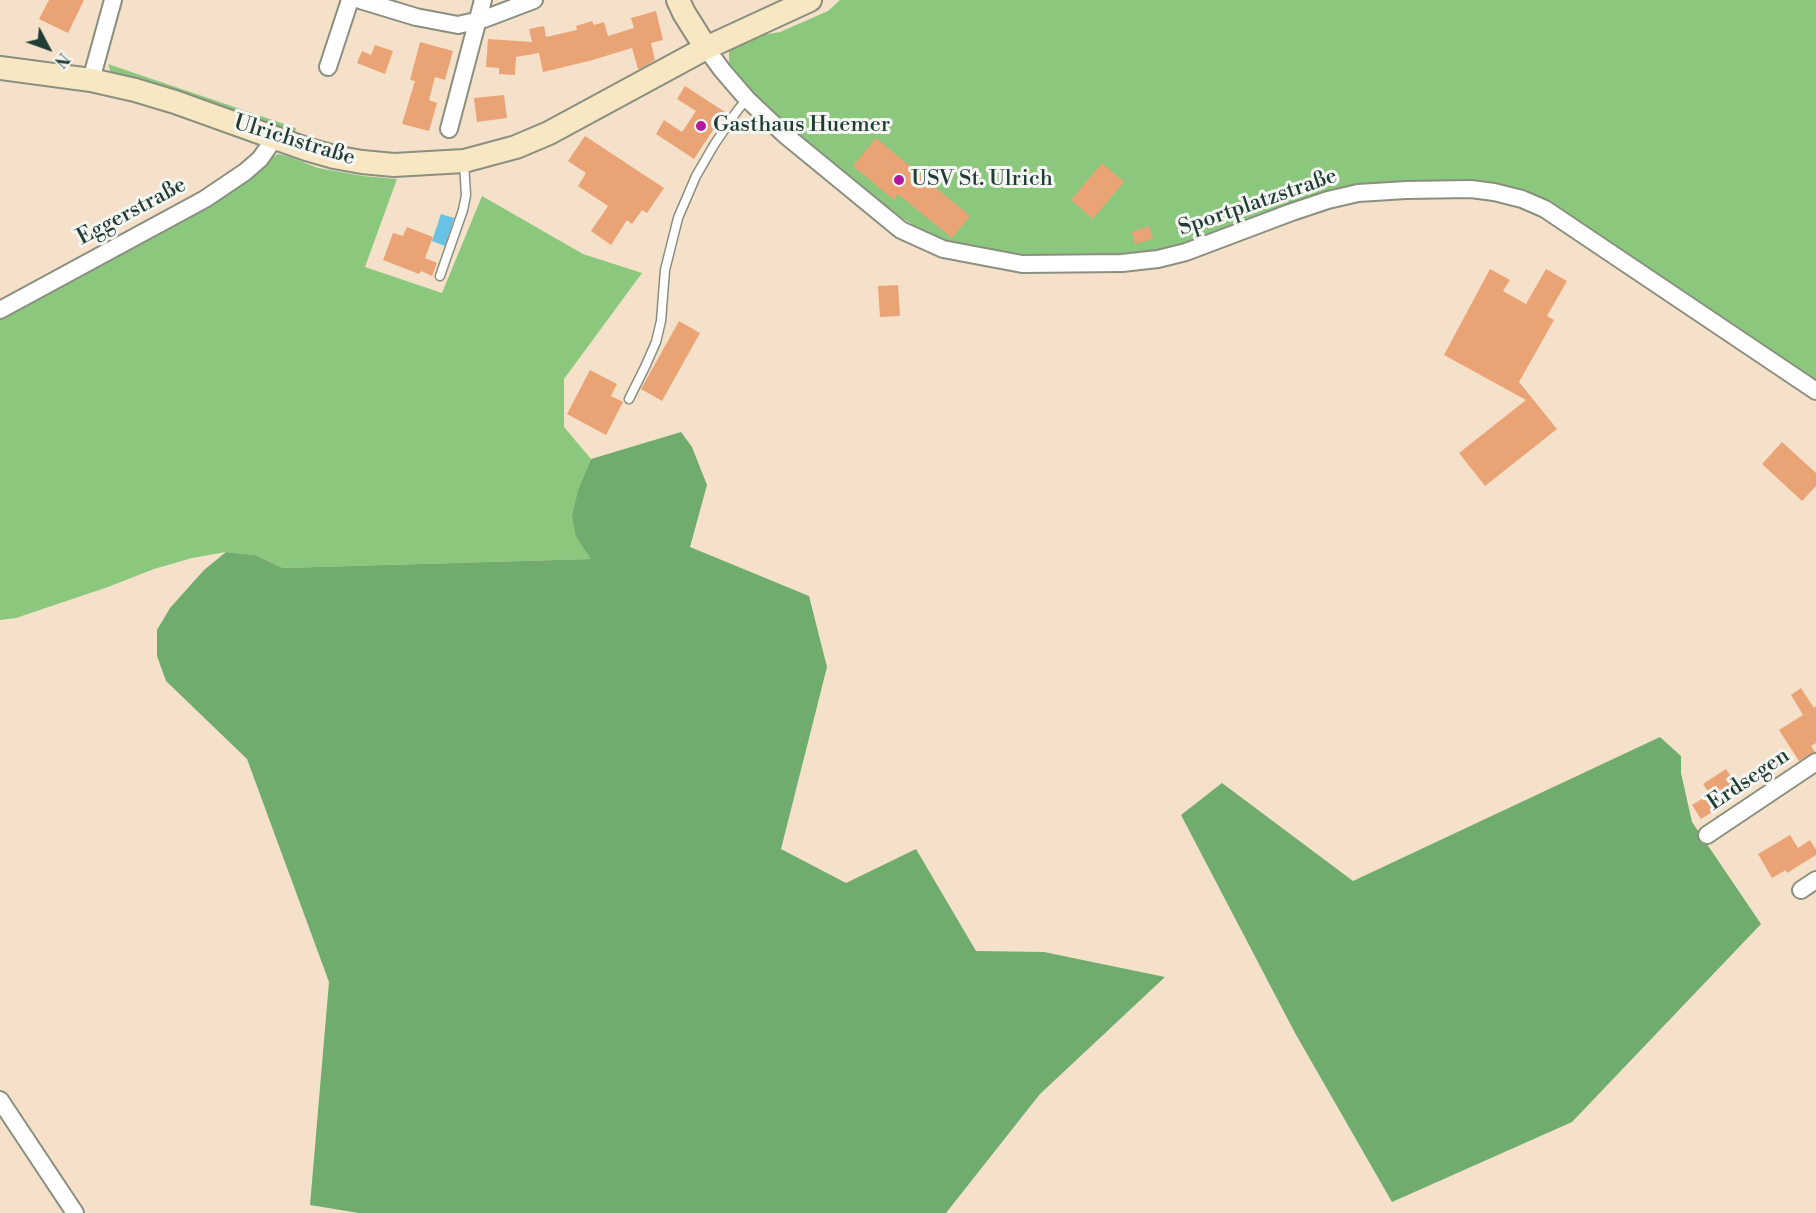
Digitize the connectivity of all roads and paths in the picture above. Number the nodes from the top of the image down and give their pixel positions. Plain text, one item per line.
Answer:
1 (113, 0) edge
2 (350, 0) edge
3 (360, 0) edge
4 (483, 0) edge
5 (534, 0) edge
6 (678, 0) edge
7 (810, 0) edge
8 (478, 21) junction
9 (706, 48) junction
10 (328, 67) dead end
11 (0, 68) edge
12 (91, 80) junction
13 (747, 99) junction
14 (449, 129) dead end
15 (274, 139) junction
16 (464, 161) junction
17 (440, 276) dead end
18 (0, 310) edge
19 (1816, 391) edge
20 (629, 399) dead end
21 (1816, 762) edge
22 (1707, 835) dead end
23 (1816, 880) edge
24 (1801, 890) dead end
25 (0, 1100) edge
26 (75, 1213) edge

1 - 12 street
2 - 10 street
3 - 8 street
4 - 8 street
5 - 8 street
6 - 9 street
7 - 9 street, Ulrichstraße
8 - 14 street
9 - 13 street, Sportplatzstraße
9 - 16 street, Ulrichstraße
11 - 12 street, Ulrichstraße
12 - 15 street, Ulrichstraße
13 - 19 street, Sportplatzstraße
13 - 20 lane
15 - 16 street, Ulrichstraße
15 - 18 street, Eggerstraße
16 - 17 lane
21 - 22 street, Erdsegen
23 - 24 street
25 - 26 street

